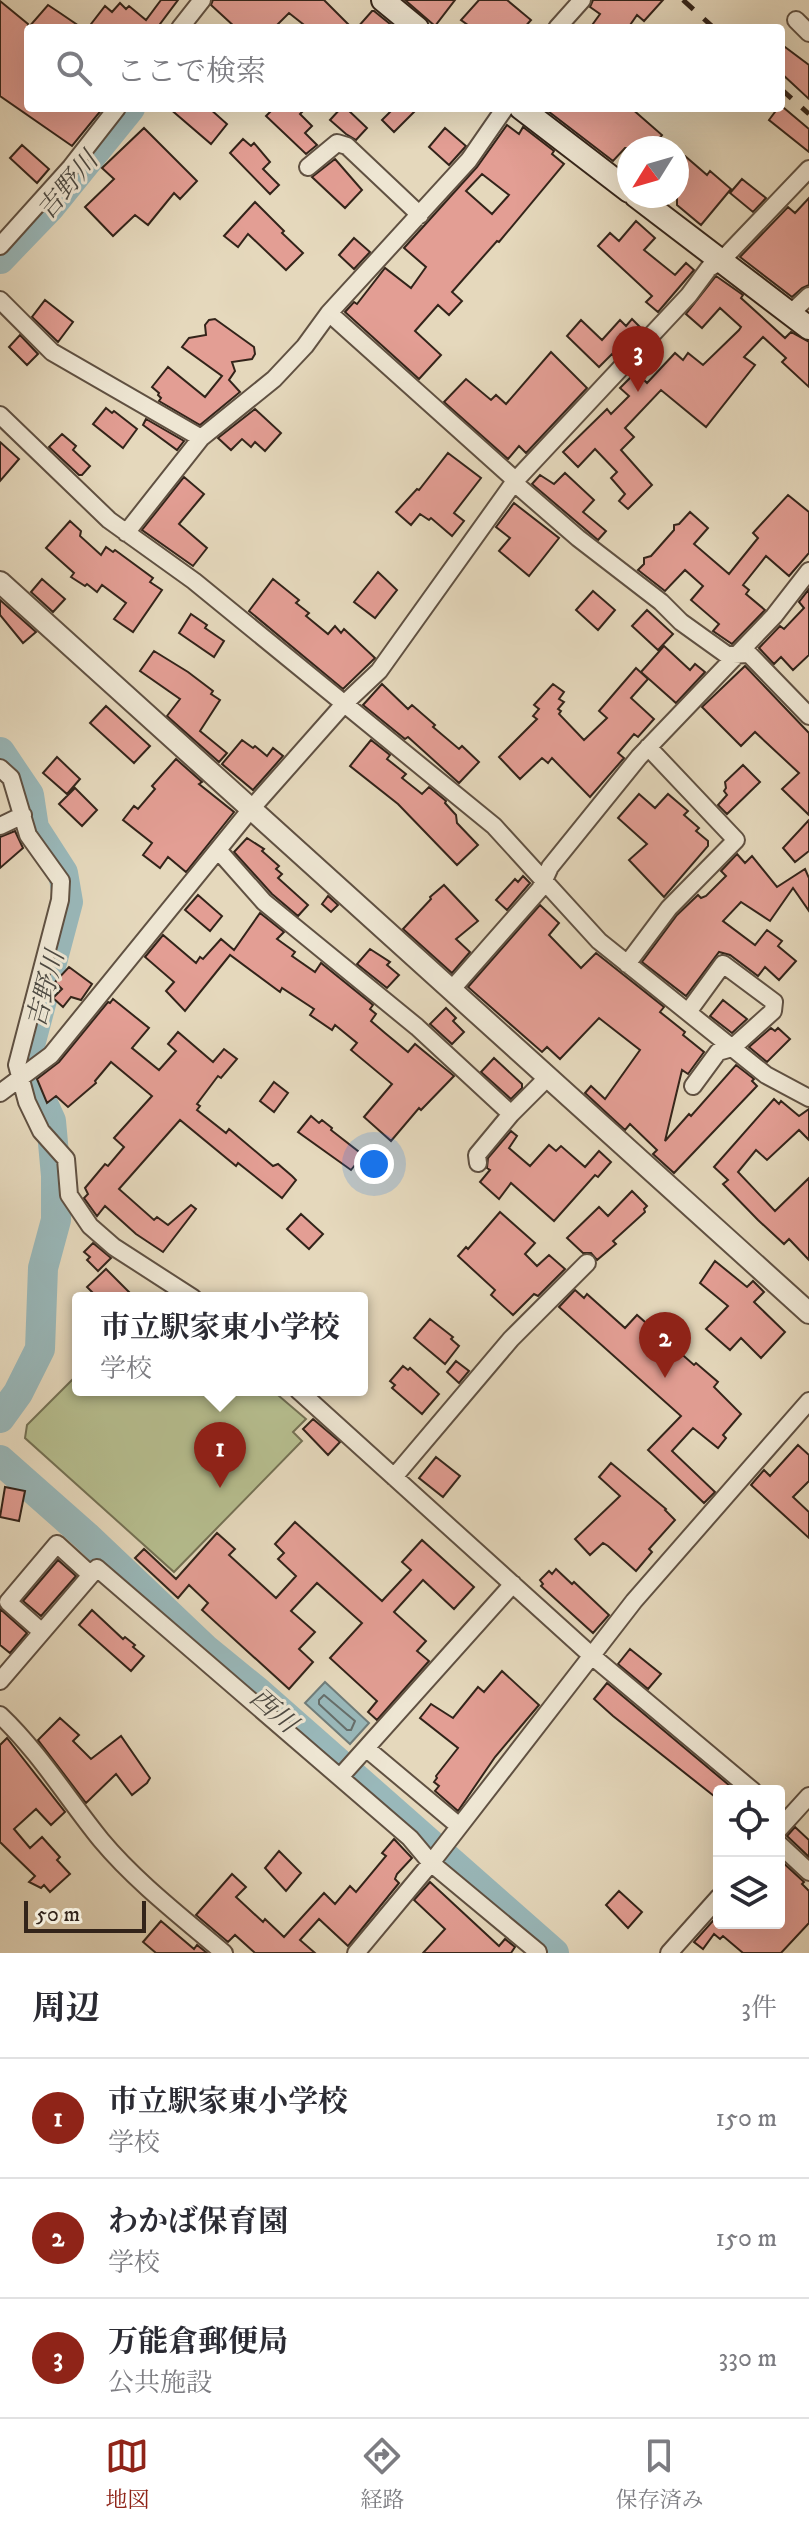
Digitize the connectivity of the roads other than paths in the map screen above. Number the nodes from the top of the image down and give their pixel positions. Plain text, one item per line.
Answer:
1 (202, 0) edge
2 (383, 0) edge
3 (582, 0) edge
4 (796, 20) dead end
5 (183, 24) edge
6 (412, 24) edge
7 (561, 24) edge
8 (809, 33) edge
9 (114, 112) edge
10 (502, 112) edge
11 (526, 112) edge
12 (308, 167) dead end
13 (809, 169) edge
14 (617, 182) edge
15 (652, 208) edge
16 (420, 215) junction
17 (0, 246) edge
18 (721, 261) junction
19 (809, 296) edge
20 (0, 300) edge
21 (329, 313) junction
22 (791, 313) junction
23 (809, 328) edge
24 (0, 415) edge
25 (201, 438) junction
26 (515, 481) junction
27 (126, 533) junction
28 (809, 571) edge
29 (0, 582) edge
30 (737, 655) junction
31 (344, 704) junction
32 (809, 716) edge
33 (648, 747) junction
34 (0, 768) edge
35 (251, 809) junction
36 (23, 815) junction
37 (0, 826) edge
38 (218, 850) junction
39 (543, 883) junction
40 (627, 964) junction
41 (452, 989) junction
42 (688, 1012) junction
43 (732, 1048) junction
44 (20, 1077) junction
45 (548, 1077) junction
46 (693, 1086) dead end
47 (0, 1093) edge
48 (809, 1098) edge
49 (511, 1114) junction
50 (478, 1163) dead end
51 (587, 1263) dead end
52 (184, 1292) edge
53 (809, 1313) edge
54 (305, 1396) edge
55 (809, 1401) edge
56 (394, 1477) junction
57 (91, 1575) junction
58 (513, 1584) junction
59 (42, 1632) junction
60 (592, 1656) junction
61 (0, 1681) edge
62 (0, 1715) edge
63 (362, 1754) junction
64 (340, 1777) junction
65 (746, 1785) edge
66 (809, 1796) edge
67 (785, 1817) edge
68 (459, 1826) junction
69 (785, 1850) edge
70 (431, 1863) junction
71 (809, 1872) edge
72 (713, 1904) edge
73 (538, 1952) edge
74 (224, 1953) edge
75 (356, 1953) edge
76 (669, 1953) edge

1 - 5 street
2 - 6 main road
3 - 7 street
4 - 8 street
9 - 17 street
10 - 16 street
11 - 14 main road
12 - 16 street
13 - 18 street
15 - 18 main road
16 - 21 street
18 - 22 main road
18 - 26 street
19 - 22 street
20 - 25 street
21 - 25 street
21 - 26 street
22 - 23 main road
24 - 27 street
25 - 27 street
26 - 30 street
26 - 31 street
27 - 31 street
28 - 30 street
29 - 35 street
30 - 32 street
30 - 33 street
31 - 35 street
31 - 39 street
33 - 39 street
33 - 40 street
34 - 36 street
35 - 38 street
35 - 41 street
36 - 37 street
36 - 44 street
38 - 44 street
38 - 49 street
39 - 40 street
39 - 41 street
40 - 42 street
41 - 45 street
42 - 43 street
42 - 43 street
43 - 46 street
43 - 48 street
44 - 47 street
44 - 52 street
45 - 49 street
45 - 53 street
49 - 50 street
51 - 56 street
54 - 56 street
55 - 60 street
56 - 58 street
57 - 59 street
57 - 59 street
57 - 64 street
58 - 60 street
58 - 63 street
59 - 61 street
60 - 65 street
60 - 68 street
62 - 74 street
63 - 64 street
63 - 68 street
64 - 70 street
66 - 67 street
68 - 70 street
69 - 71 street
70 - 73 street
70 - 75 street
72 - 76 street

